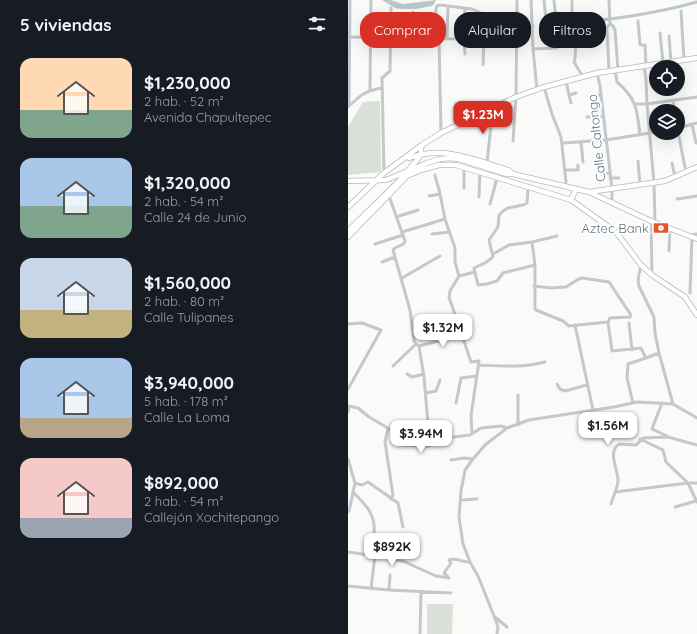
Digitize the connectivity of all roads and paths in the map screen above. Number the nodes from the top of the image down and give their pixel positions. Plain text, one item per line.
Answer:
1 (350, 0) edge
2 (371, 0) edge
3 (517, 0) edge
4 (531, 0) edge
5 (544, 0) edge
6 (554, 0) edge
7 (572, 0) edge
8 (609, 0) edge
9 (448, 6) junction
10 (391, 8) dead end
11 (465, 8) junction
12 (681, 11) dead end
13 (371, 12) edge
14 (391, 12) edge
15 (436, 12) edge
16 (465, 12) edge
17 (475, 12) edge
18 (517, 12) edge
19 (545, 12) edge
20 (555, 12) edge
21 (572, 12) dead end
22 (638, 21) dead end
23 (610, 24) junction
24 (532, 26) joint
25 (660, 33) dead end
26 (615, 34) junction
27 (608, 35) junction
28 (669, 36) dead end
29 (348, 37) edge
30 (360, 37) edge
31 (447, 38) joint
32 (454, 38) edge
33 (370, 48) edge
34 (391, 48) edge
35 (437, 48) edge
36 (465, 48) edge
37 (484, 48) edge
38 (517, 48) edge
39 (557, 48) dead end
40 (576, 48) edge
41 (533, 49) junction
42 (465, 54) dead end
43 (697, 58) edge
44 (663, 60) edge
45 (671, 60) edge
46 (684, 60) joint
47 (483, 65) dead end
48 (649, 65) edge
49 (645, 66) junction
50 (617, 70) junction
51 (609, 72) junction
52 (596, 73) junction
53 (582, 76) junction
54 (566, 81) junction
55 (544, 87) junction
56 (382, 88) junction
57 (370, 90) junction
58 (537, 90) junction
59 (576, 94) dead end
60 (569, 95) junction
61 (601, 95) junction
62 (516, 97) junction
63 (590, 97) dead end
64 (697, 98) edge
65 (673, 100) junction
66 (571, 103) dead end
67 (635, 104) junction
68 (647, 104) junction
69 (674, 104) edge
70 (348, 107) edge
71 (493, 107) junction
72 (587, 116) dead end
73 (603, 116) junction
74 (649, 123) edge
75 (697, 123) edge
76 (692, 124) junction
77 (685, 126) edge
78 (441, 133) junction
79 (649, 133) edge
80 (640, 134) junction
81 (606, 140) junction
82 (651, 140) edge
83 (680, 140) edge
84 (513, 141) dead end
85 (581, 142) junction
86 (696, 143) dead end
87 (562, 144) junction
88 (422, 145) junction
89 (421, 154) junction
90 (404, 159) junction
91 (638, 161) dead end
92 (583, 162) dead end
93 (487, 163) junction
94 (672, 163) dead end
95 (578, 165) dead end
96 (464, 167) junction
97 (697, 167) edge
98 (565, 170) junction
99 (480, 172) junction
100 (686, 172) junction
101 (384, 173) junction
102 (610, 173) junction
103 (406, 174) junction
104 (513, 174) junction
105 (602, 174) dead end
106 (435, 175) dead end
107 (497, 178) junction
108 (610, 178) junction
109 (619, 178) dead end
110 (675, 178) junction
111 (376, 180) junction
112 (348, 181) edge
113 (654, 183) junction
114 (640, 185) junction
115 (564, 187) junction
116 (464, 188) dead end
117 (528, 188) junction
118 (612, 188) junction
119 (576, 189) junction
120 (589, 192) junction
121 (440, 194) junction
122 (389, 196) junction
123 (429, 196) dead end
124 (697, 196) edge
125 (478, 197) dead end
126 (677, 199) dead end
127 (571, 200) junction
128 (612, 202) junction
129 (490, 204) dead end
130 (348, 207) edge
131 (418, 210) dead end
132 (396, 217) junction
133 (445, 219) junction
134 (653, 222) junction
135 (670, 228) junction
136 (348, 231) edge
137 (449, 232) junction
138 (402, 234) junction
139 (432, 234) dead end
140 (697, 234) edge
141 (557, 236) dead end
142 (690, 236) junction
143 (348, 237) edge
144 (697, 239) edge
145 (532, 242) junction
146 (375, 244) dead end
147 (669, 251) dead end
148 (493, 254) junction
149 (440, 256) dead end
150 (395, 257) junction
151 (382, 262) dead end
152 (534, 265) junction
153 (640, 265) junction
154 (475, 272) junction
155 (652, 275) junction
156 (459, 276) junction
157 (402, 278) junction
158 (534, 286) junction
159 (690, 293) dead end
160 (697, 315) edge
161 (608, 322) junction
162 (629, 323) dead end
163 (348, 324) edge
164 (575, 326) junction
165 (462, 335) junction
166 (417, 345) junction
167 (632, 350) junction
168 (659, 353) junction
169 (646, 358) junction
170 (545, 362) dead end
171 (478, 365) junction
172 (393, 366) dead end
173 (408, 374) dead end
174 (424, 374) junction
175 (477, 376) junction
176 (440, 380) dead end
177 (557, 384) dead end
178 (587, 385) junction
179 (348, 389) edge
180 (426, 393) junction
181 (518, 395) dead end
182 (456, 403) dead end
183 (633, 403) junction
184 (662, 403) junction
185 (673, 404) junction
186 (349, 406) edge
187 (593, 410) junction
188 (348, 412) edge
189 (697, 418) edge
190 (518, 425) junction
191 (388, 428) junction
192 (507, 428) junction
193 (472, 433) junction
194 (668, 437) junction
195 (640, 439) junction
196 (435, 443) junction
197 (697, 445) edge
198 (473, 459) junction
199 (451, 460) dead end
200 (348, 462) edge
201 (688, 482) junction
202 (356, 483) junction
203 (697, 483) edge
204 (615, 492) junction
205 (354, 493) junction
206 (391, 499) junction
207 (477, 499) dead end
208 (461, 500) junction
209 (696, 500) edge
210 (611, 504) dead end
211 (675, 507) dead end
212 (348, 512) edge
213 (403, 527) dead end
214 (374, 533) dead end
215 (348, 552) edge
216 (375, 555) junction
217 (470, 562) junction
218 (390, 575) dead end
219 (348, 586) edge
220 (371, 588) junction
221 (389, 590) junction
222 (421, 592) junction
223 (451, 593) dead end
224 (494, 616) junction
225 (507, 627) dead end
226 (420, 634) edge
227 (496, 634) edge

1 - 29 street
2 - 13 street
3 - 18 street
4 - 24 street
5 - 19 street
6 - 20 street
7 - 21 street
8 - 23 street
9 - 11 street
9 - 15 street
9 - 31 street
10 - 14 street
11 - 16 street
11 - 17 street
12 - 46 street
22 - 49 street
23 - 26 street
23 - 27 street
24 - 41 street
25 - 44 street
26 - 27 street
26 - 50 street
27 - 51 street
28 - 45 street
29 - 30 street
29 - 70 street
31 - 32 street
33 - 57 street
34 - 56 street
35 - 78 street
36 - 42 street
37 - 47 street
38 - 62 street
39 - 41 street
40 - 53 street
41 - 58 street
43 - 46 main road
48 - 49 main road
49 - 50 main road
49 - 68 street
50 - 51 main road
50 - 67 street
51 - 52 main road
52 - 53 main road
52 - 61 street, Calle Caltongo
53 - 54 main road
54 - 55 main road
54 - 60 street
55 - 58 main road
55 - 87 street
56 - 57 street
56 - 101 street
57 - 70 street
58 - 62 main road
59 - 60 street
60 - 66 street
61 - 63 street
61 - 73 street, Calle Caltongo
62 - 71 main road
62 - 84 street
64 - 65 street
65 - 68 street
65 - 69 street
67 - 68 street
67 - 80 street
68 - 74 street
71 - 78 main road
71 - 93 street
72 - 73 street
73 - 81 street, Calle Caltongo
75 - 76 street
76 - 77 street
76 - 86 street
78 - 88 main road
79 - 80 street
80 - 81 street
81 - 85 street
81 - 102 street, Calle Caltongo
82 - 113 street
83 - 100 street
85 - 87 street
85 - 92 street
87 - 98 street
88 - 89 main road
88 - 90 main road
89 - 90 main road
89 - 93 main road
89 - 103 main road
90 - 101 main road
91 - 114 street
93 - 104 main road
94 - 110 street
95 - 98 street
96 - 99 main road
96 - 103 main road
96 - 116 street
97 - 100 main road
98 - 115 street
99 - 107 main road
99 - 125 street
100 - 110 main road
101 - 111 main road
102 - 105 street
102 - 108 street, Calle Caltongo
103 - 104 main road
103 - 111 main road
103 - 122 main road
103 - 136 main road
104 - 115 main road
106 - 121 street
107 - 117 main road
107 - 129 street
108 - 109 street
108 - 118 street, Calle Caltongo
110 - 113 main road
111 - 112 main road
111 - 130 main road
113 - 114 main road
113 - 134 street
114 - 118 main road
115 - 119 main road
117 - 127 main road
117 - 148 street
118 - 120 main road
118 - 128 street, Calle Caltongo
119 - 120 main road
119 - 127 main road
120 - 128 main road
121 - 123 street
121 - 133 street
122 - 132 street
122 - 143 main road
124 - 126 street
127 - 153 main road
128 - 134 main road
131 - 132 street
132 - 138 street
133 - 137 street
133 - 138 street
134 - 135 main road
134 - 155 street
135 - 142 main road
135 - 147 street
137 - 139 street
137 - 156 street
138 - 146 street
138 - 150 street
140 - 142 street
141 - 145 street
142 - 144 main road
142 - 159 street
145 - 148 street
145 - 152 street
148 - 154 street
149 - 157 street
150 - 151 street
150 - 157 street
152 - 154 street
152 - 158 street
153 - 155 main road
153 - 168 street
154 - 156 street
155 - 160 main road
156 - 165 street
157 - 166 street
158 - 161 street
158 - 164 street
161 - 164 street
161 - 167 street
162 - 167 street
163 - 179 street
164 - 178 street
165 - 166 street
165 - 171 street
166 - 172 street
166 - 174 street
167 - 169 street
168 - 169 street
168 - 185 street
169 - 183 street
170 - 171 street
171 - 175 street
173 - 174 street
174 - 180 street
175 - 182 street
175 - 193 street
176 - 180 street
177 - 178 street
178 - 187 street
180 - 196 street
181 - 190 street
183 - 184 street
183 - 187 street
184 - 185 street
184 - 194 street
185 - 189 street
186 - 188 street
186 - 191 street
187 - 190 street
190 - 192 street
191 - 196 street
191 - 206 street
192 - 193 street
192 - 198 street
193 - 196 street
194 - 195 street
194 - 197 street
195 - 201 street
195 - 204 street
198 - 199 street
198 - 208 street
200 - 202 street
201 - 203 street
201 - 204 street
201 - 209 street
202 - 205 street
202 - 206 street
204 - 210 street
205 - 212 street
205 - 214 street
206 - 213 street
207 - 208 street
208 - 217 street
209 - 211 street
215 - 216 street
216 - 217 street
216 - 220 street
217 - 224 street
218 - 221 street
219 - 220 street
220 - 221 street
221 - 222 street
222 - 223 street
222 - 226 street
224 - 225 street
224 - 227 street

